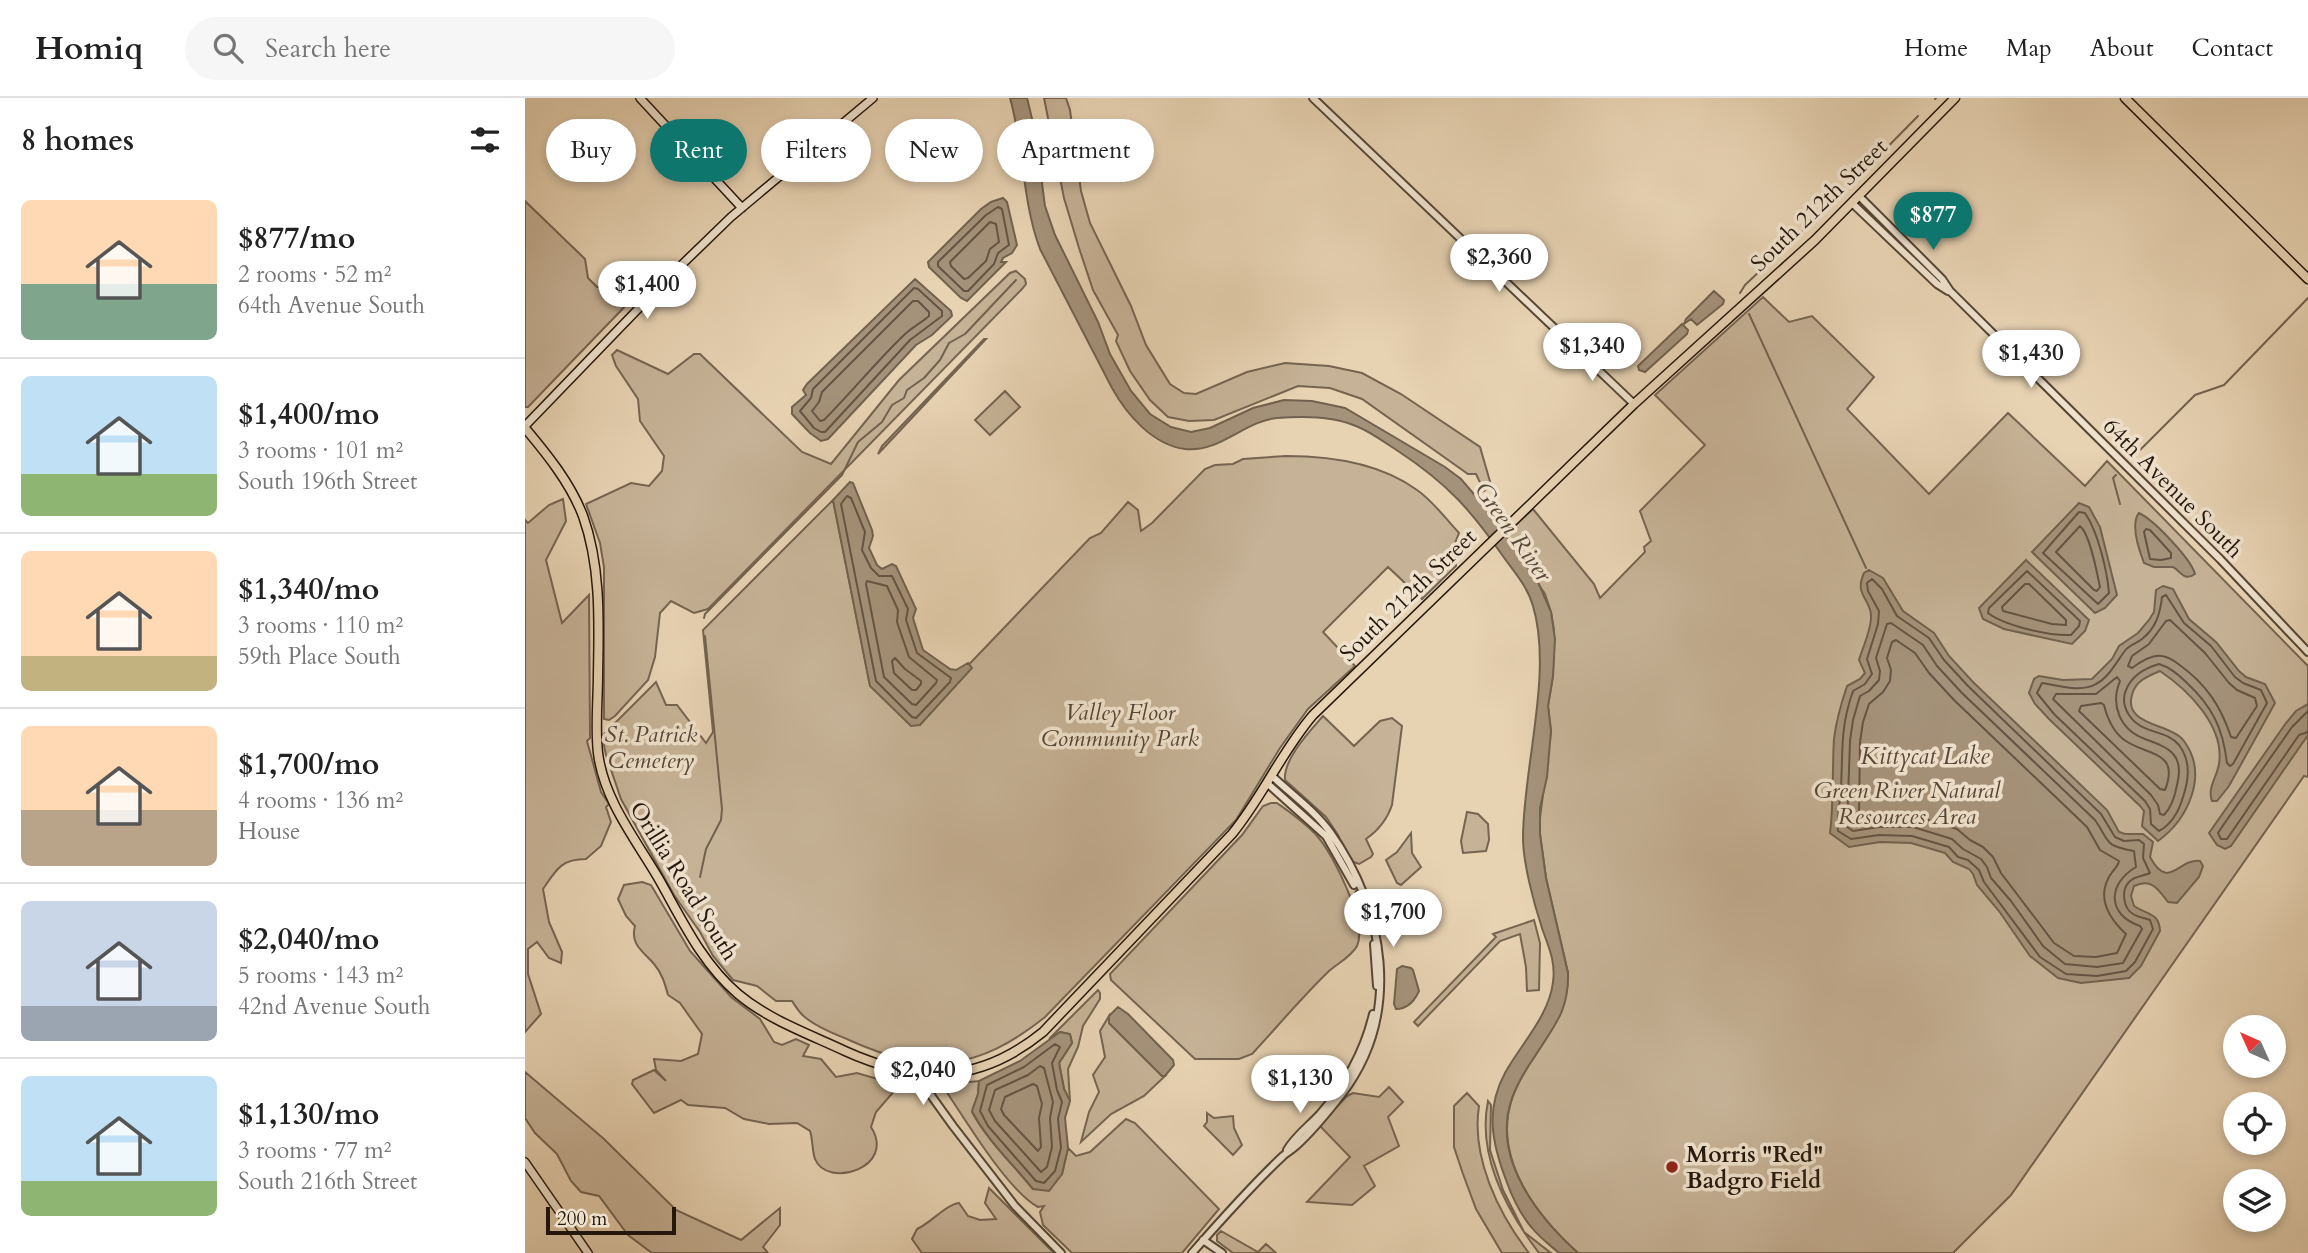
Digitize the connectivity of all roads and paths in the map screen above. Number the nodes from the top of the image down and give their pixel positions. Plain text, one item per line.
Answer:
1 (640, 98) edge
2 (873, 98) edge
3 (1313, 98) edge
4 (1955, 98) edge
5 (2125, 98) edge
6 (1859, 196) junction
7 (1852, 202) junction
8 (741, 208) junction
9 (2308, 279) edge
10 (1950, 291) junction
11 (1634, 404) junction
12 (525, 427) edge
13 (2308, 652) edge
14 (1270, 780) junction
15 (926, 1075) junction
16 (525, 1162) edge
17 (1203, 1240) junction
18 (588, 1253) edge
19 (1061, 1253) edge
20 (1192, 1253) edge
21 (1222, 1253) edge

1 - 8 main road
2 - 8 main road
3 - 11 street
4 - 6 main road, South 212th Street
5 - 9 main road
6 - 7 main road, South 212th Street
6 - 10 street, 64th Avenue South
7 - 10 street, 64th Avenue South
7 - 11 main road, South 212th Street
8 - 12 main road
10 - 13 street, 64th Avenue South
11 - 14 main road, South 212th Street
12 - 15 main road, Orillia Road South
14 - 15 main road, South 212th Street
14 - 17 street
15 - 19 street
16 - 18 main road
17 - 20 street
17 - 21 street

